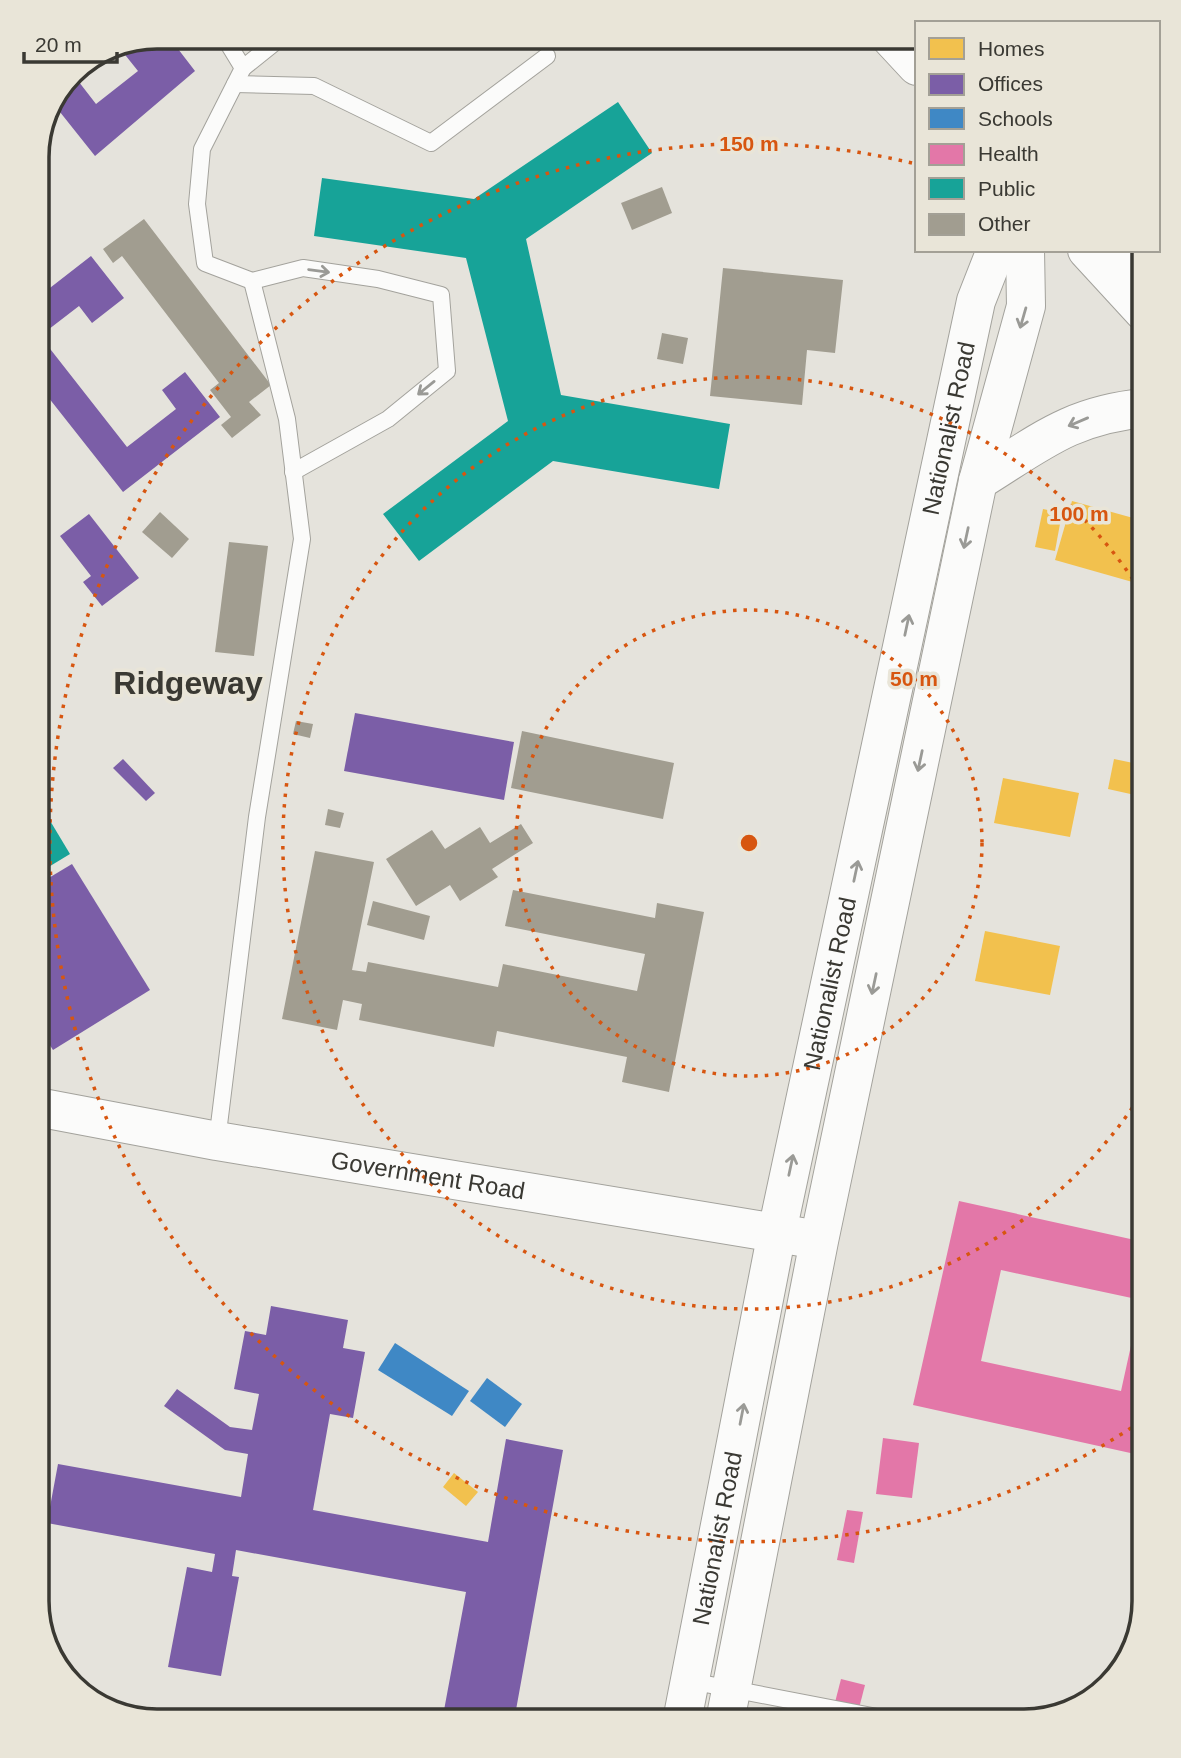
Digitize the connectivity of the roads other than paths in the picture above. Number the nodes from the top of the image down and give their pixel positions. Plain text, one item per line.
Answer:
1 (231, 49) edge
2 (267, 49) edge
3 (901, 49) edge
4 (547, 56) dead end
5 (915, 64) edge
6 (243, 68) junction
7 (235, 84) junction
8 (995, 252) edge
9 (1025, 252) edge
10 (1089, 252) edge
11 (252, 281) junction
12 (1132, 299) edge
13 (1132, 409) edge
14 (293, 472) junction
15 (978, 481) junction
16 (49, 1109) edge
17 (217, 1141) junction
18 (777, 1232) junction
19 (819, 1241) junction
20 (690, 1681) junction
21 (728, 1706) edge
22 (684, 1709) edge
23 (762, 1709) edge

1 - 6 lane
2 - 6 lane
3 - 5 main road
4 - 7 lane
6 - 7 lane
7 - 11 lane
18 -> 8 main road, Nationalist Road
9 -> 15 main road, Nationalist Road
10 - 12 main road
11 - 14 lane
11 -> 14 lane
13 -> 15 main road
14 - 17 lane
15 -> 19 main road, Nationalist Road
16 - 17 main road, Government Road
17 - 18 main road, Government Road
18 - 19 main road, Government Road
20 -> 18 main road, Nationalist Road
19 - 21 main road, Nationalist Road
20 - 21 lane
20 - 22 main road, Nationalist Road
21 - 23 lane

